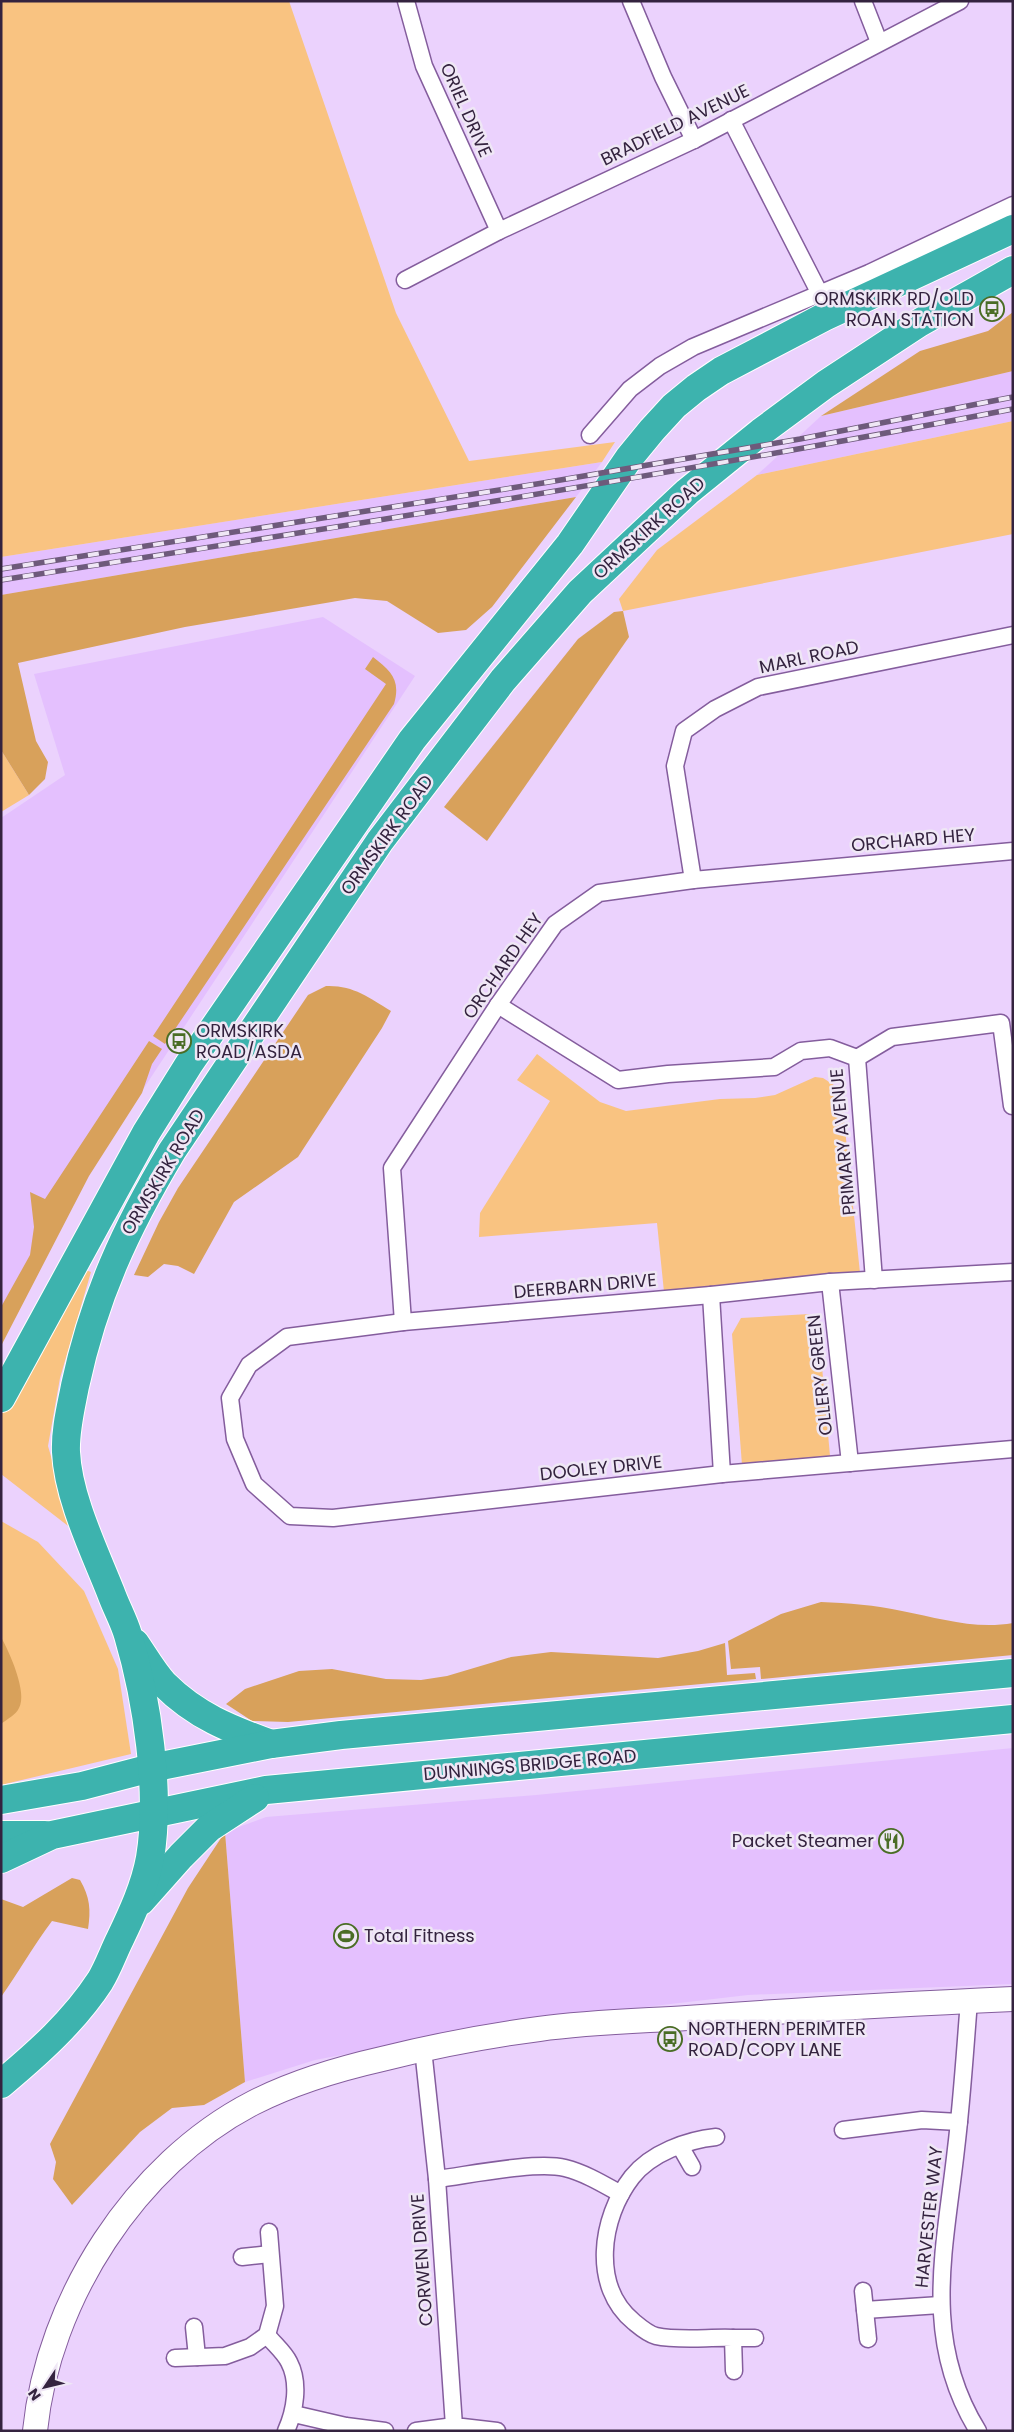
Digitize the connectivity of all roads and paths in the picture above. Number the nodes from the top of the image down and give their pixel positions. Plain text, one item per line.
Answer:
1 (406, 1) edge
2 (631, 1) edge
3 (863, 1) edge
4 (960, 1) edge
5 (880, 42) junction
6 (732, 120) junction
7 (694, 140) junction
8 (1013, 204) edge
9 (1013, 229) edge
10 (500, 232) junction
11 (1013, 270) edge
12 (405, 280) dead end
13 (820, 294) junction
14 (590, 435) dead end
15 (1013, 635) edge
16 (1013, 851) edge
17 (693, 880) junction
18 (498, 1006) junction
19 (857, 1058) junction
20 (1012, 1106) edge
21 (1013, 1272) edge
22 (874, 1280) junction
23 (830, 1282) junction
24 (711, 1295) junction
25 (403, 1322) junction
26 (1, 1398) edge
27 (235, 1439) joint
28 (1013, 1449) edge
29 (850, 1463) junction
30 (722, 1474) junction
31 (128, 1634) junction
32 (1013, 1673) edge
33 (1013, 1719) edge
34 (271, 1744) junction
35 (151, 1768) junction
36 (266, 1790) junction
37 (1, 1800) edge
38 (154, 1812) junction
39 (1, 1835) edge
40 (52, 1835) junction
41 (1, 1859) edge
42 (134, 1909) junction
43 (1013, 1999) edge
44 (969, 2001) junction
45 (423, 2049) junction
46 (1, 2084) edge
47 (959, 2122) junction
48 (843, 2130) dead end
49 (716, 2137) dead end
50 (680, 2146) junction
51 (692, 2167) dead end
52 (437, 2179) junction
53 (621, 2194) junction
54 (269, 2232) dead end
55 (270, 2254) junction
56 (242, 2257) dead end
57 (864, 2290) dead end
58 (940, 2305) junction
59 (865, 2310) junction
60 (194, 2328) dead end
61 (267, 2335) junction
62 (733, 2338) junction
63 (755, 2338) dead end
64 (868, 2340) dead end
65 (197, 2357) junction
66 (175, 2358) dead end
67 (734, 2371) dead end
68 (294, 2414) junction
69 (454, 2426) junction
70 (970, 2428) edge
71 (35, 2431) edge
72 (286, 2431) edge
73 (385, 2431) edge
74 (416, 2431) edge
75 (497, 2431) edge

1 - 10 street, ORIEL DRIVE
2 - 7 street
3 - 5 street
4 - 5 street, BRADFIELD AVENUE
5 - 6 street, BRADFIELD AVENUE
6 - 7 street, BRADFIELD AVENUE
6 - 13 street
7 - 10 street, BRADFIELD AVENUE
8 - 13 street
9 - 26 highway, ORMSKIRK ROAD
10 - 12 street, BRADFIELD AVENUE
11 - 31 highway, ORMSKIRK ROAD
13 - 14 street
15 - 17 street, MARL ROAD
16 - 17 street, ORCHARD HEY
17 - 18 street, ORCHARD HEY
18 - 19 street, PRIMARY AVENUE
18 - 25 street, ORCHARD HEY
19 - 20 street
19 - 22 street, PRIMARY AVENUE
21 - 22 street, DEERBARN DRIVE
22 - 23 street, DEERBARN DRIVE
23 - 24 street, DEERBARN DRIVE
23 - 29 street, OLLERY GREEN
24 - 25 street, DEERBARN DRIVE
24 - 30 street
25 - 27 street, DEERBARN DRIVE
27 - 30 street, DOOLEY DRIVE
28 - 29 street, DOOLEY DRIVE
29 - 30 street, DOOLEY DRIVE
31 - 34 highway
31 - 35 highway
32 - 34 highway
33 - 36 highway, DUNNINGS BRIDGE ROAD
34 - 35 highway
35 - 37 highway
35 - 38 highway
36 - 38 highway, DUNNINGS BRIDGE ROAD
36 - 42 highway
38 - 40 highway, DUNNINGS BRIDGE ROAD
38 - 42 highway
39 - 40 highway
40 - 41 highway
42 - 46 highway
43 - 44 main road
44 - 45 main road
44 - 47 street, HARVESTER WAY
45 - 52 street, CORWEN DRIVE
45 - 71 main road
47 - 48 street
47 - 58 street, HARVESTER WAY
49 - 50 street
50 - 51 street
50 - 53 street
52 - 53 street
52 - 69 street, CORWEN DRIVE
53 - 62 street
54 - 55 street
55 - 56 street
55 - 61 street
57 - 59 street
58 - 59 street
58 - 70 street, HARVESTER WAY
59 - 64 street
60 - 65 street
61 - 65 street
61 - 68 street
62 - 63 street
62 - 67 street
65 - 66 street
68 - 72 street
68 - 73 street
69 - 74 street
69 - 75 street

